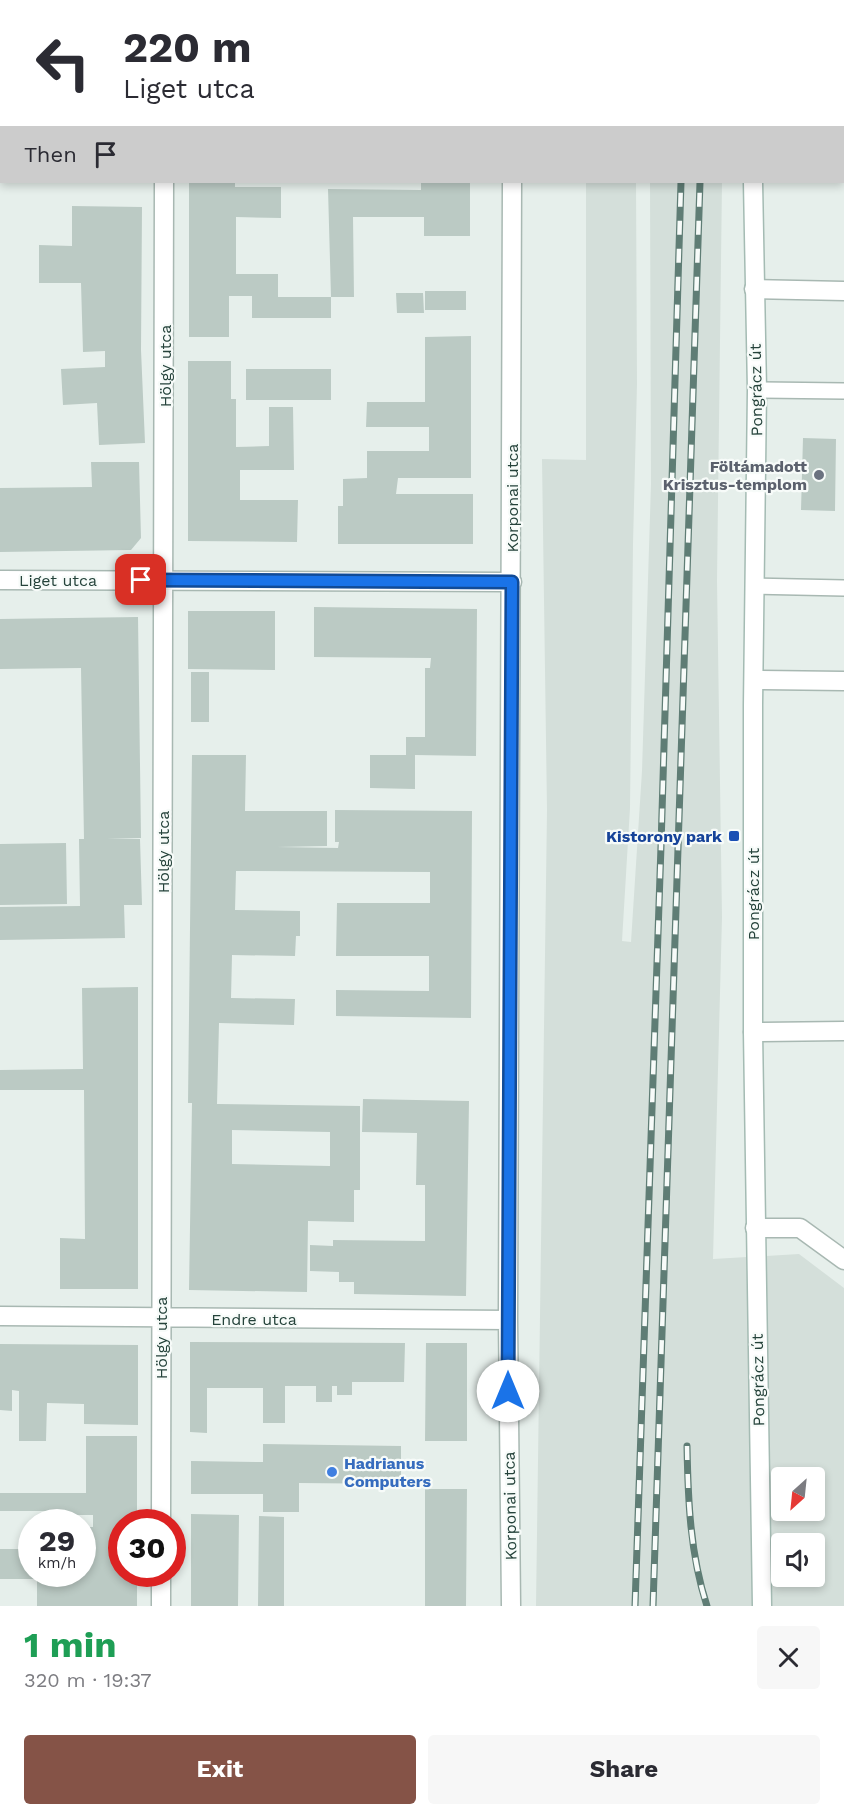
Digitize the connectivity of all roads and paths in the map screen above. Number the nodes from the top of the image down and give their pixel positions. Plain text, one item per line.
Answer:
1 (164, 183) edge
2 (512, 183) edge
3 (753, 183) edge
4 (754, 289) junction
5 (844, 291) edge
6 (757, 390) junction
7 (844, 391) edge
8 (0, 580) edge
9 (164, 580) junction
10 (512, 582) junction
11 (754, 586) junction
12 (844, 588) edge
13 (754, 680) junction
14 (844, 681) edge
15 (844, 1031) edge
16 (753, 1032) junction
17 (755, 1228) junction
18 (844, 1260) edge
19 (0, 1316) edge
20 (161, 1318) junction
21 (508, 1320) junction
22 (161, 1509) edge
23 (161, 1587) edge
24 (160, 1606) edge
25 (511, 1606) edge
26 (762, 1606) edge

1 - 9 street, Hölgy utca
2 - 10 street, Korponai utca
3 - 4 street, Pongrácz út
4 - 5 street
4 - 6 street, Pongrácz út
6 - 7 lane
6 - 11 street, Pongrácz út
8 - 9 street, Liget utca
9 - 10 street, Liget utca
9 - 20 street, Hölgy utca
10 - 21 street, Korponai utca
11 - 12 lane
11 - 13 street, Pongrácz út
13 - 14 street
13 - 16 street, Pongrácz út
15 - 16 street
16 - 17 street, Pongrácz út
17 - 18 street
17 - 26 street, Pongrácz út
19 - 20 street, Endre utca
20 - 21 street, Endre utca
20 - 22 street, Hölgy utca
21 - 25 street, Korponai utca
23 - 24 street

